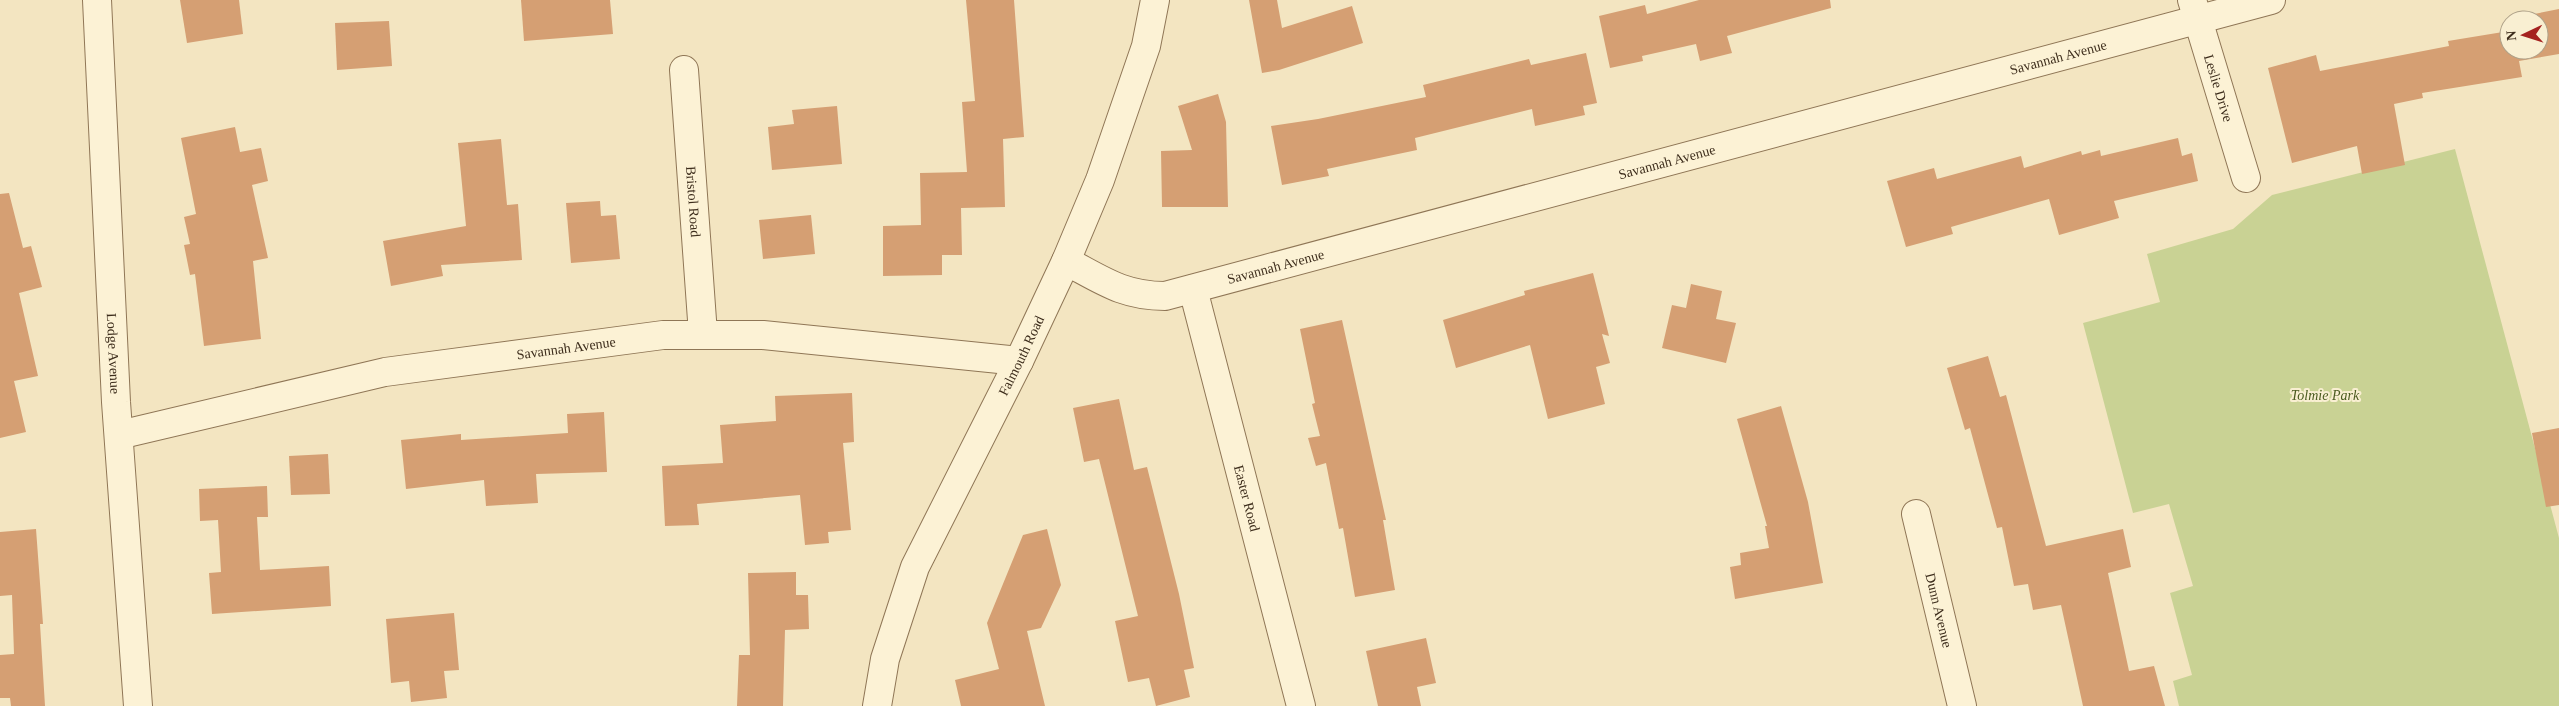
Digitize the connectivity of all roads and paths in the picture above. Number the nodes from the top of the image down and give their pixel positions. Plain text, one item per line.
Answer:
1 (97, 0) edge
2 (1155, 0) edge
3 (2271, 0) edge
4 (2195, 9) edge
5 (684, 70) dead end
6 (2246, 178) dead end
7 (1066, 261) junction
8 (1193, 290) junction
9 (703, 334) junction
10 (1019, 361) junction
11 (119, 435) junction
12 (1916, 514) dead end
13 (138, 706) edge
14 (877, 706) edge
15 (1302, 706) edge
16 (1962, 706) edge

1 - 11 street, Lodge Avenue
2 - 7 street, Falmouth Road
3 - 4 street, Savannah Avenue
4 - 6 street, Leslie Drive
4 - 8 street, Savannah Avenue
5 - 9 street, Bristol Road
7 - 8 street, Savannah Avenue
7 - 10 street, Falmouth Road
8 - 15 street, Easter Road
9 - 10 street, Savannah Avenue
9 - 11 street, Savannah Avenue
10 - 14 street, Falmouth Road
11 - 13 street, Lodge Avenue
12 - 16 street, Dunn Avenue

